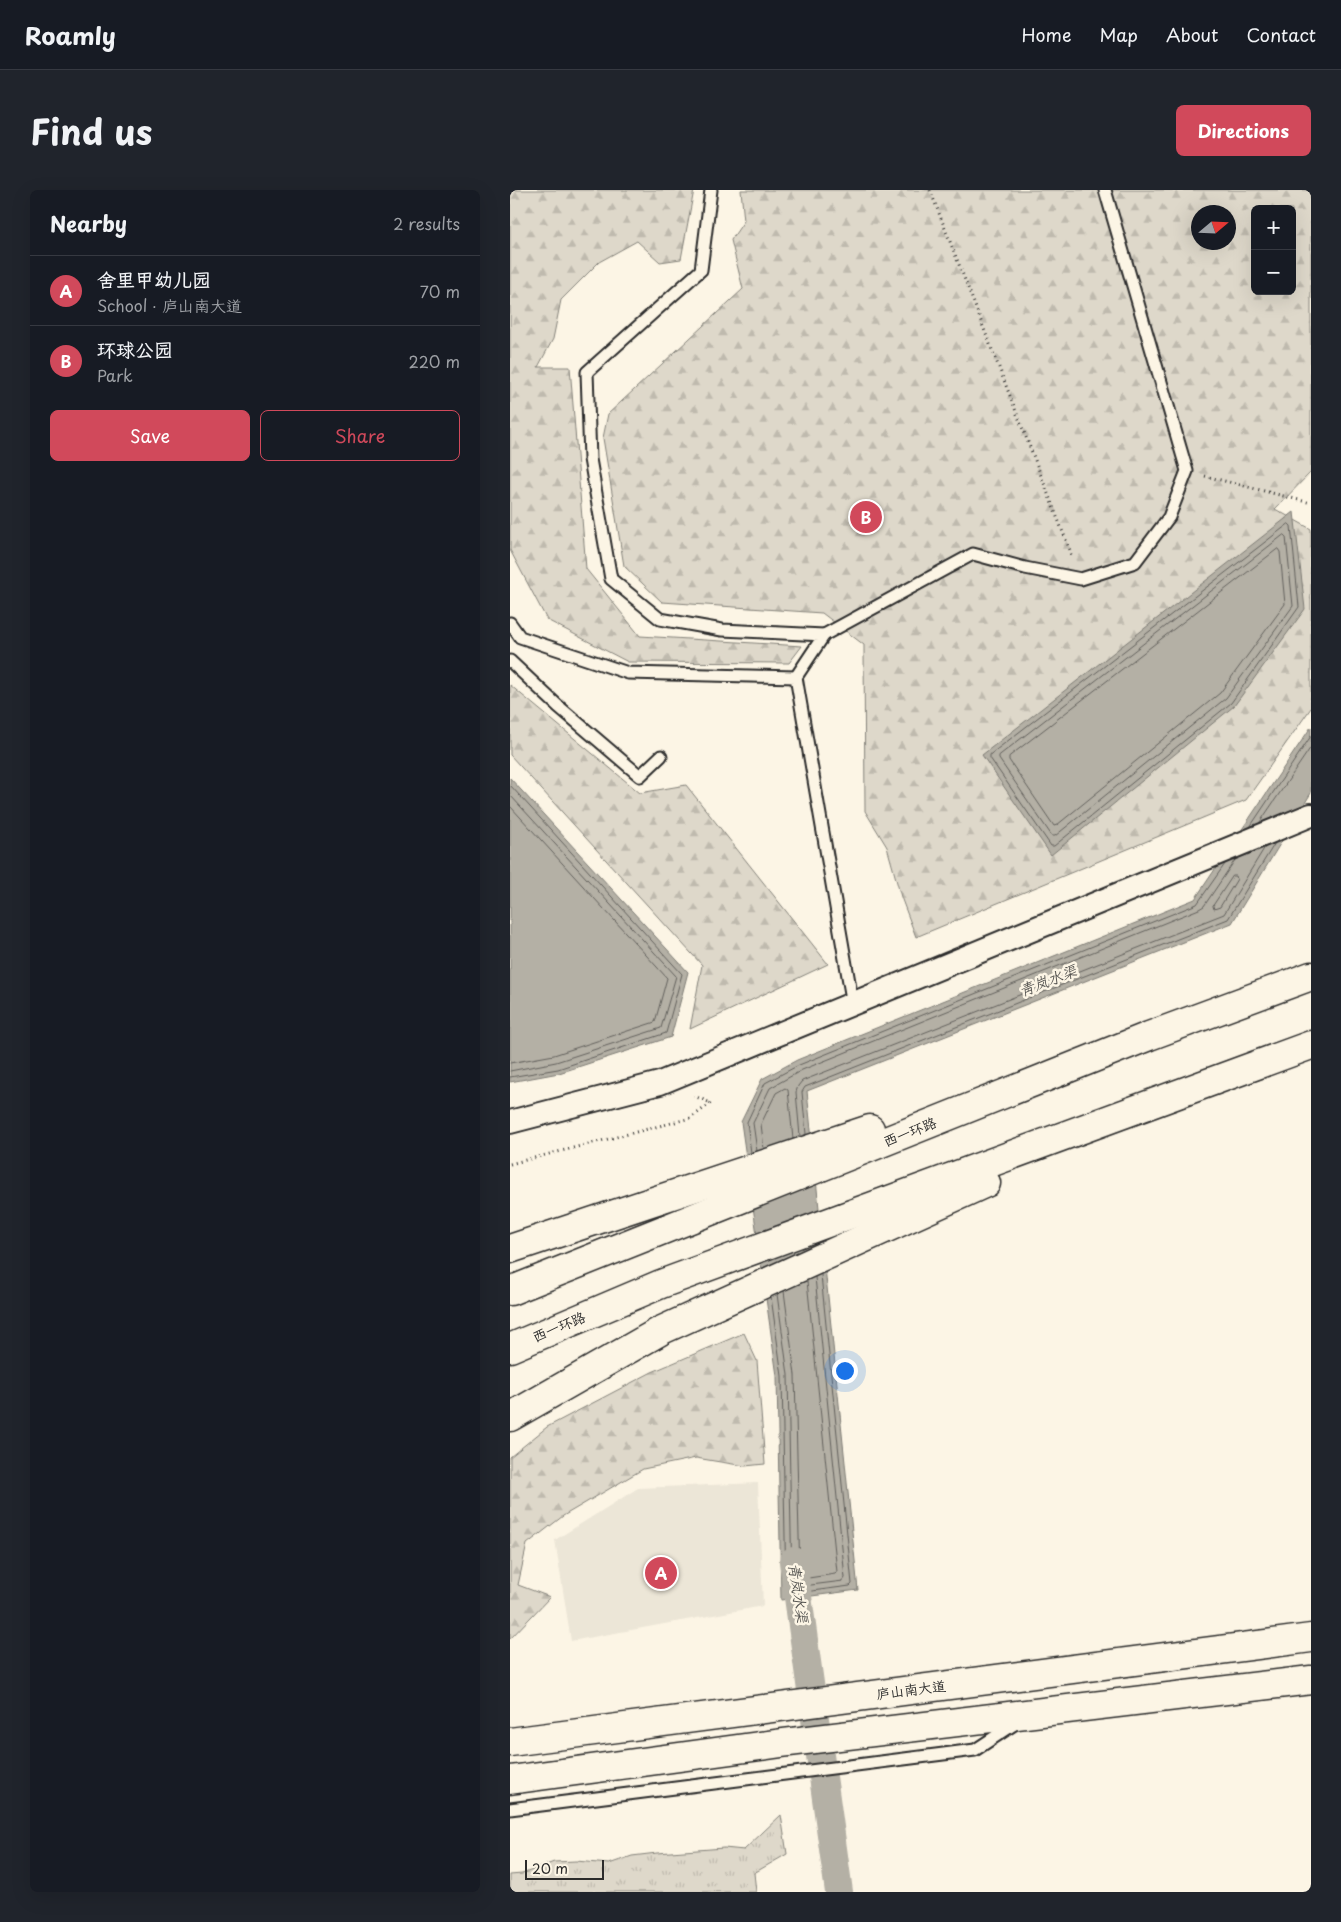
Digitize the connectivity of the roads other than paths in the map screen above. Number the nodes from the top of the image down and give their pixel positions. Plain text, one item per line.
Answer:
1 (711, 190) edge
2 (1105, 190) edge
3 (510, 623) edge
4 (824, 635) junction
5 (510, 661) edge
6 (796, 677) junction
7 (661, 756) dead end
8 (1311, 815) edge
9 (1311, 976) edge
10 (852, 996) junction
11 (1149, 1036) junction
12 (1311, 1046) edge
13 (1186, 1093) junction
14 (510, 1122) edge
15 (510, 1249) edge
16 (510, 1291) edge
17 (510, 1348) edge
18 (510, 1416) edge
19 (1311, 1638) edge
20 (1311, 1680) edge
21 (1031, 1713) junction
22 (510, 1742) edge
23 (510, 1780) edge
24 (510, 1809) edge

1 - 4 lane
2 - 4 lane
3 - 6 lane
4 - 6 lane
5 - 7 lane
6 - 10 lane
8 - 10 street
9 - 11 highway, 西一环路
10 - 14 street
11 - 15 highway
11 - 16 highway, 西一环路
12 - 13 highway, 西一环路
13 - 17 highway, 西一环路
13 - 18 highway
19 - 22 highway, 庐山南大道
20 - 21 highway
21 - 23 highway
21 - 24 lane

